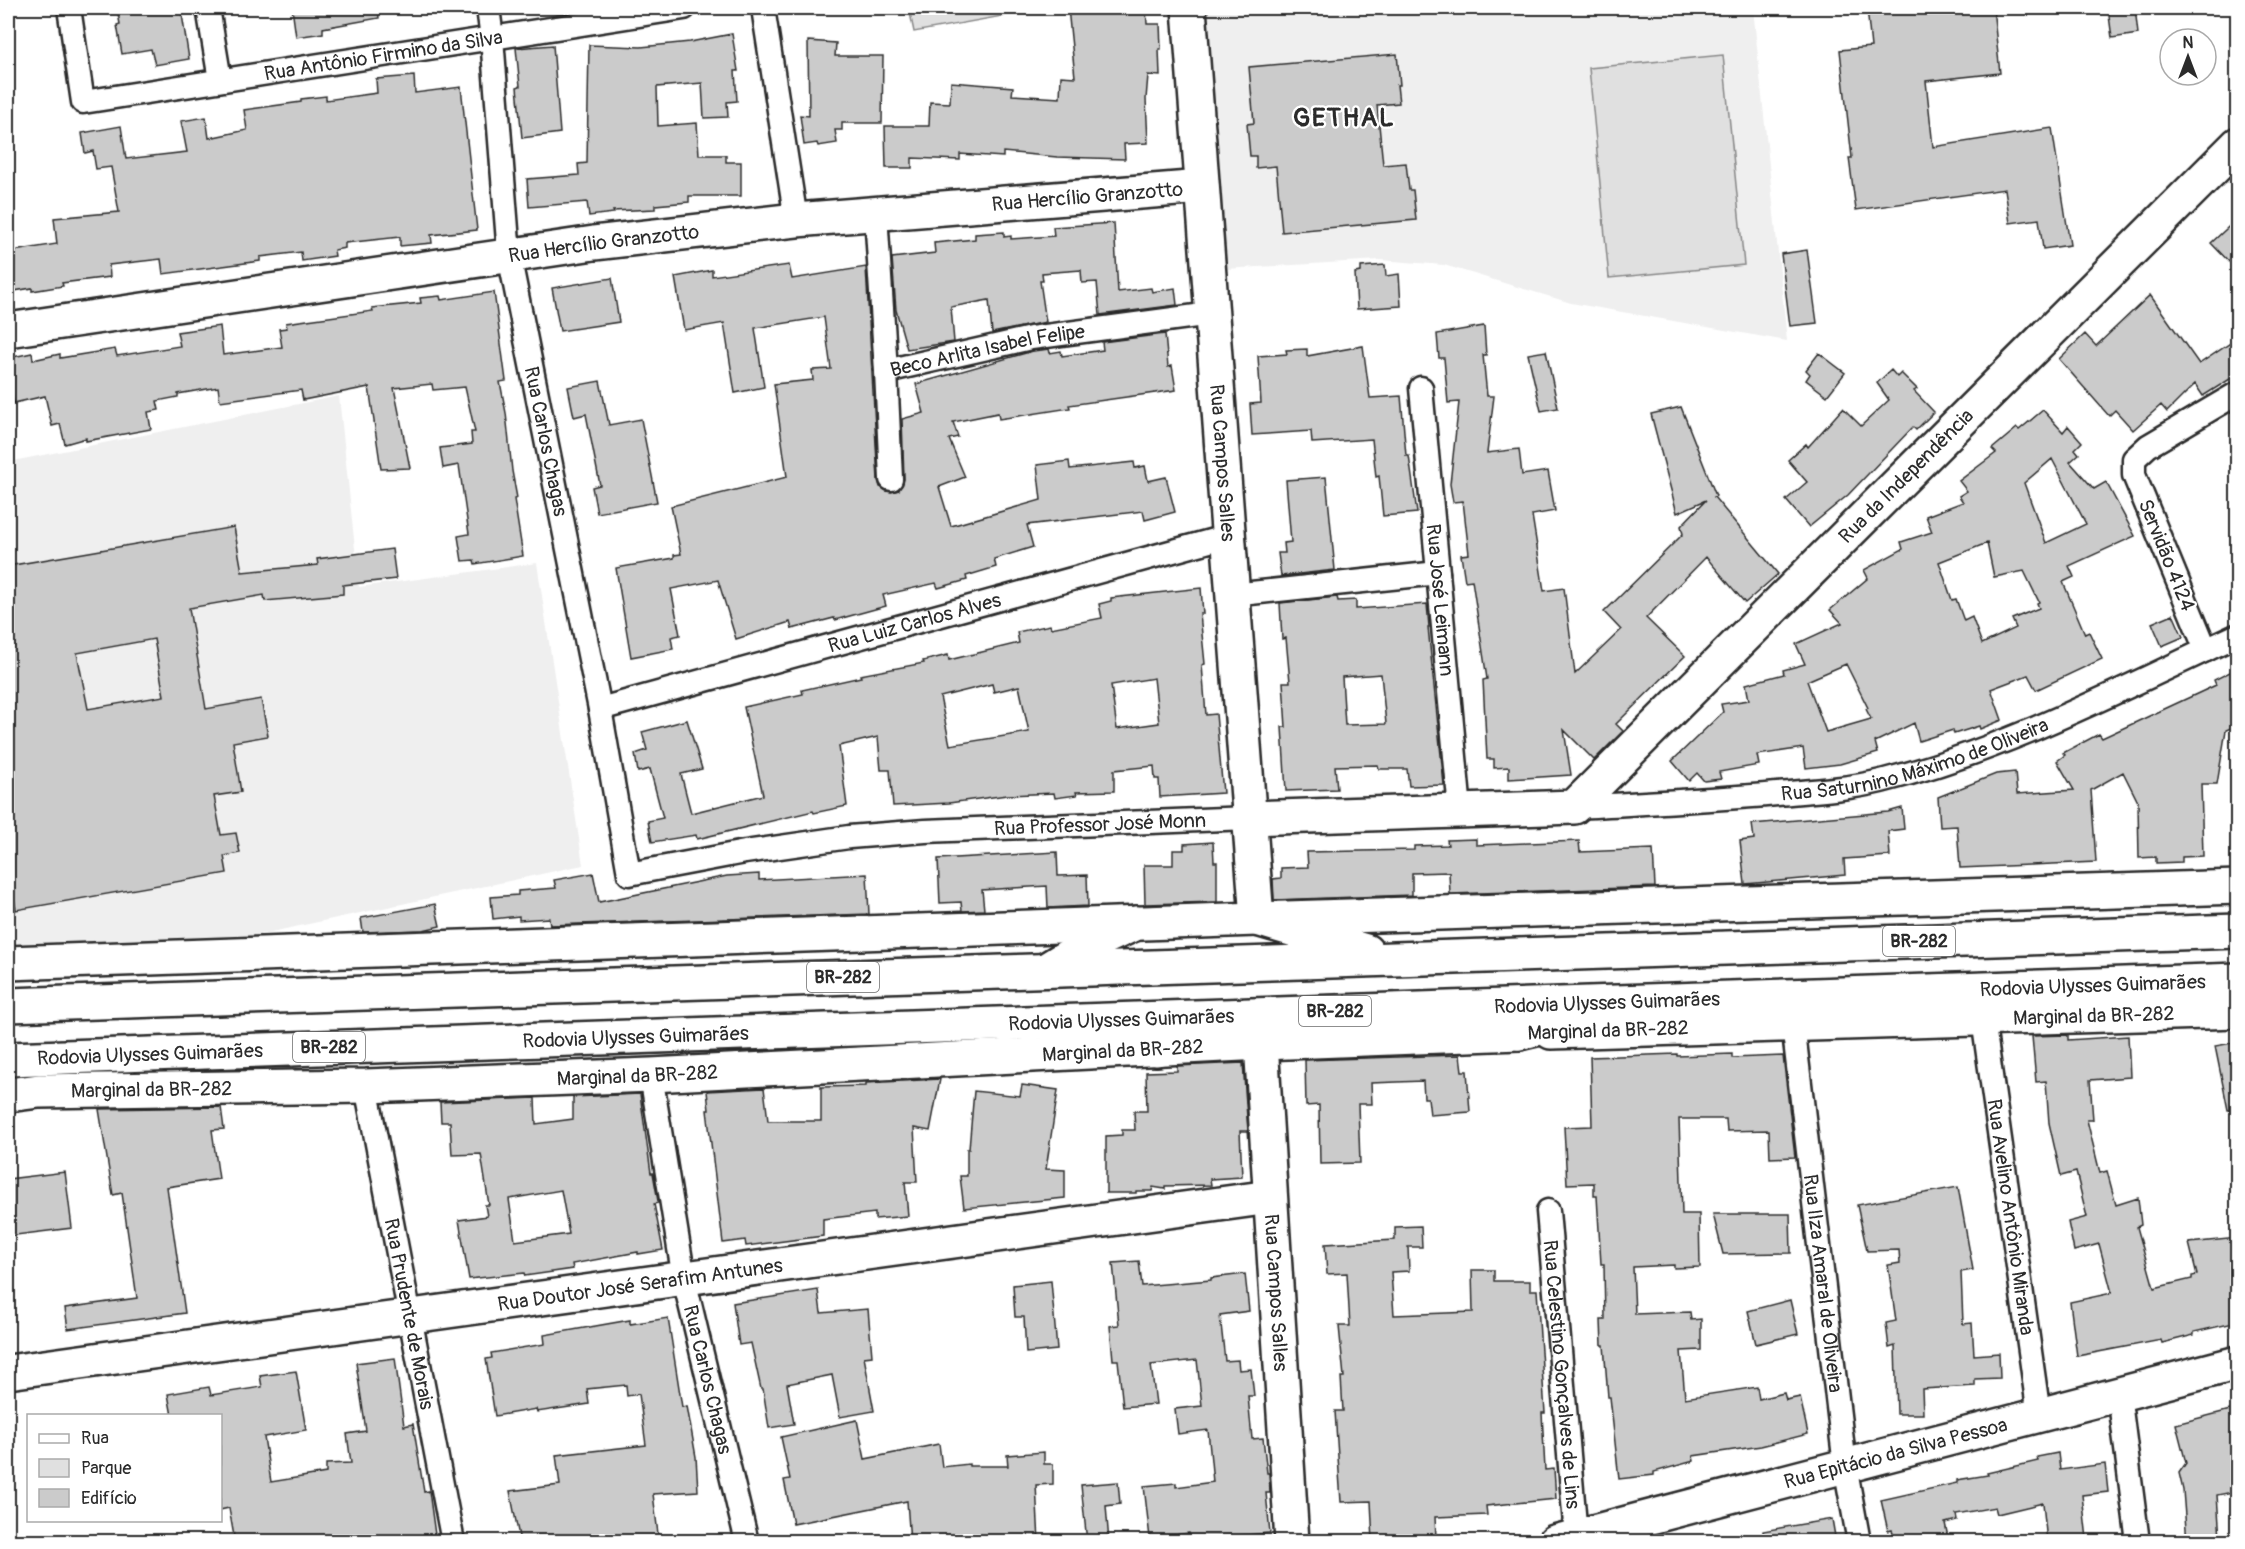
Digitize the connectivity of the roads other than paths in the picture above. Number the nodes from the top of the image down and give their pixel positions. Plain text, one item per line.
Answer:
1 (69, 8) edge
2 (208, 8) edge
3 (488, 8) edge
4 (684, 8) edge
5 (763, 8) edge
6 (1189, 8) edge
7 (492, 38) junction
8 (220, 80) junction
9 (2238, 144) edge
10 (1202, 186) junction
11 (876, 214) junction
12 (796, 220) junction
13 (509, 255) junction
14 (1211, 314) junction
15 (8, 330) edge
16 (885, 371) junction
17 (1421, 388) dead end
18 (2238, 393) edge
19 (891, 479) dead end
20 (1228, 536) junction
21 (1438, 573) junction
22 (1232, 595) junction
23 (2238, 635) edge
24 (2206, 650) junction
25 (600, 709) junction
26 (1574, 807) junction
27 (1460, 810) junction
28 (1249, 818) junction
29 (629, 873) joint
30 (2238, 887) edge
31 (1257, 919) junction
32 (1136, 923) junction
33 (2238, 931) edge
34 (1394, 959) junction
35 (8, 963) edge
36 (1045, 970) junction
37 (2238, 980) edge
38 (1663, 1000) junction
39 (8, 1005) edge
40 (2238, 1011) edge
41 (1983, 1019) junction
42 (1008, 1023) junction
43 (1793, 1024) junction
44 (1519, 1033) junction
45 (1261, 1043) junction
46 (1157, 1049) junction
47 (8, 1059) edge
48 (651, 1075) junction
49 (366, 1086) junction
50 (8, 1095) edge
51 (1270, 1197) junction
52 (1548, 1211) dead end
53 (684, 1279) junction
54 (410, 1317) junction
55 (2238, 1363) edge
56 (8, 1372) edge
57 (2119, 1394) junction
58 (2039, 1415) junction
59 (1845, 1466) junction
60 (1566, 1539) edge
61 (453, 1542) edge
62 (747, 1542) edge
63 (1292, 1542) edge
64 (1859, 1542) edge
65 (2138, 1542) edge

1 - 8 street, Rua Antônio Firmino da Silva
2 - 8 street
3 - 7 street, Rua Carlos Chagas
4 - 7 street, Rua Antônio Firmino da Silva
5 - 12 street
6 - 10 main road, Rua Campos Salles
7 - 8 street, Rua Antônio Firmino da Silva
7 - 13 street, Rua Carlos Chagas
9 - 26 main road, Rua da Independência
10 - 11 main road, Rua Hercílio Granzotto
10 - 14 main road, Rua Campos Salles
11 - 12 main road, Rua Hercílio Granzotto
11 - 16 street, Beco Arlita Isabel Felipe
12 - 13 main road, Rua Hercílio Granzotto
13 - 15 main road, Rua Hercílio Granzotto
13 - 25 street, Rua Carlos Chagas
14 - 16 street, Beco Arlita Isabel Felipe
14 - 20 main road, Rua Campos Salles
16 - 19 street
17 - 21 street, Rua José Leimann
18 - 24 street, Servidão 4124
20 - 22 main road, Rua Campos Salles
20 - 25 street, Rua Luiz Carlos Alves
21 - 22 street
21 - 27 street, Rua José Leimann
22 - 28 main road, Rua Campos Salles
23 - 24 street, Rua Saturnino Máximo de Oliveira
24 - 26 street, Rua Saturnino Máximo de Oliveira
25 - 29 street, Rua Carlos Chagas
26 - 27 main road, Rua Professor José Monn
27 - 28 main road, Rua Professor José Monn
28 - 29 street, Rua Professor José Monn
28 - 31 main road, Rua Campos Salles
30 - 31 main road
31 - 32 main road
31 - 34 main road
32 - 35 main road
32 - 36 main road
33 - 34 main road, BR-282
34 - 36 main road, BR-282
36 - 39 main road, BR-282
37 - 38 main road, Rodovia Ulysses Guimarães / BR-282
38 - 42 main road, Rodovia Ulysses Guimarães / BR-282
38 - 44 main road
40 - 41 main road, Marginal da BR-282
41 - 43 main road, Marginal da BR-282
41 - 58 street, Rua Avelino Antônio Miranda
42 - 46 main road
42 - 47 main road, Rodovia Ulysses Guimarães / BR-282
43 - 44 main road, Marginal da BR-282
43 - 59 street, Rua Ilza Amaral de Oliveira
44 - 45 main road, Marginal da BR-282
45 - 46 main road, Marginal da BR-282
45 - 51 main road, Rua Campos Salles
46 - 48 main road, Marginal da BR-282
48 - 49 main road, Marginal da BR-282
48 - 53 street, Rua Carlos Chagas
49 - 50 main road, Marginal da BR-282
49 - 54 street, Rua Prudente de Morais
51 - 53 main road, Rua Doutor José Serafim Antunes
51 - 63 main road, Rua Campos Salles
52 - 60 street, Rua Celestino Gonçalves de Lins
53 - 54 main road, Rua Doutor José Serafim Antunes
53 - 62 street, Rua Carlos Chagas
54 - 56 main road, Rua Doutor José Serafim Antunes
54 - 61 street, Rua Prudente de Morais
55 - 57 main road, Rua Epitácio da Silva Pessoa
57 - 58 main road, Rua Epitácio da Silva Pessoa
57 - 65 street
58 - 59 main road, Rua Epitácio da Silva Pessoa
59 - 60 main road, Rua Epitácio da Silva Pessoa
59 - 64 street, Rua Ilza Amaral de Oliveira

